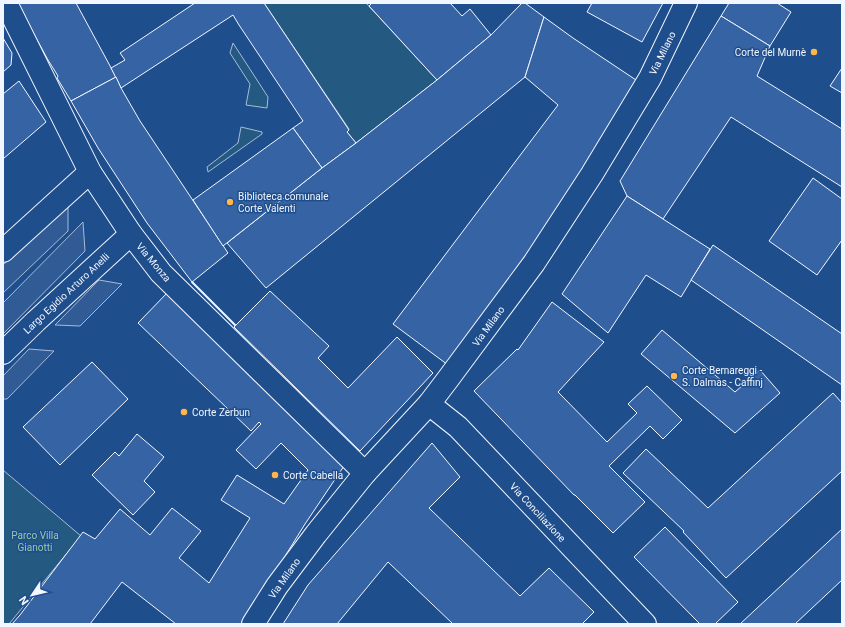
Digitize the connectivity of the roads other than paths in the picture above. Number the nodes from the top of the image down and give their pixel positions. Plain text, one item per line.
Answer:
1 (6, 3) edge
2 (686, 3) edge
3 (90, 172) junction
4 (131, 234) junction
5 (3, 251) edge
6 (3, 353) edge
7 (428, 404) junction
8 (365, 473) junction
9 (253, 624) edge
10 (645, 624) edge

1 - 3 street, Via Monza
2 - 7 street, Via Milano
3 - 4 street, Via Monza
3 - 5 street
4 - 6 street, Largo Egidio Arturo Anelli
4 - 8 street, Via Monza
7 - 8 street, Via Milano
7 - 10 street, Via Conciliazione
8 - 9 street, Via Milano

